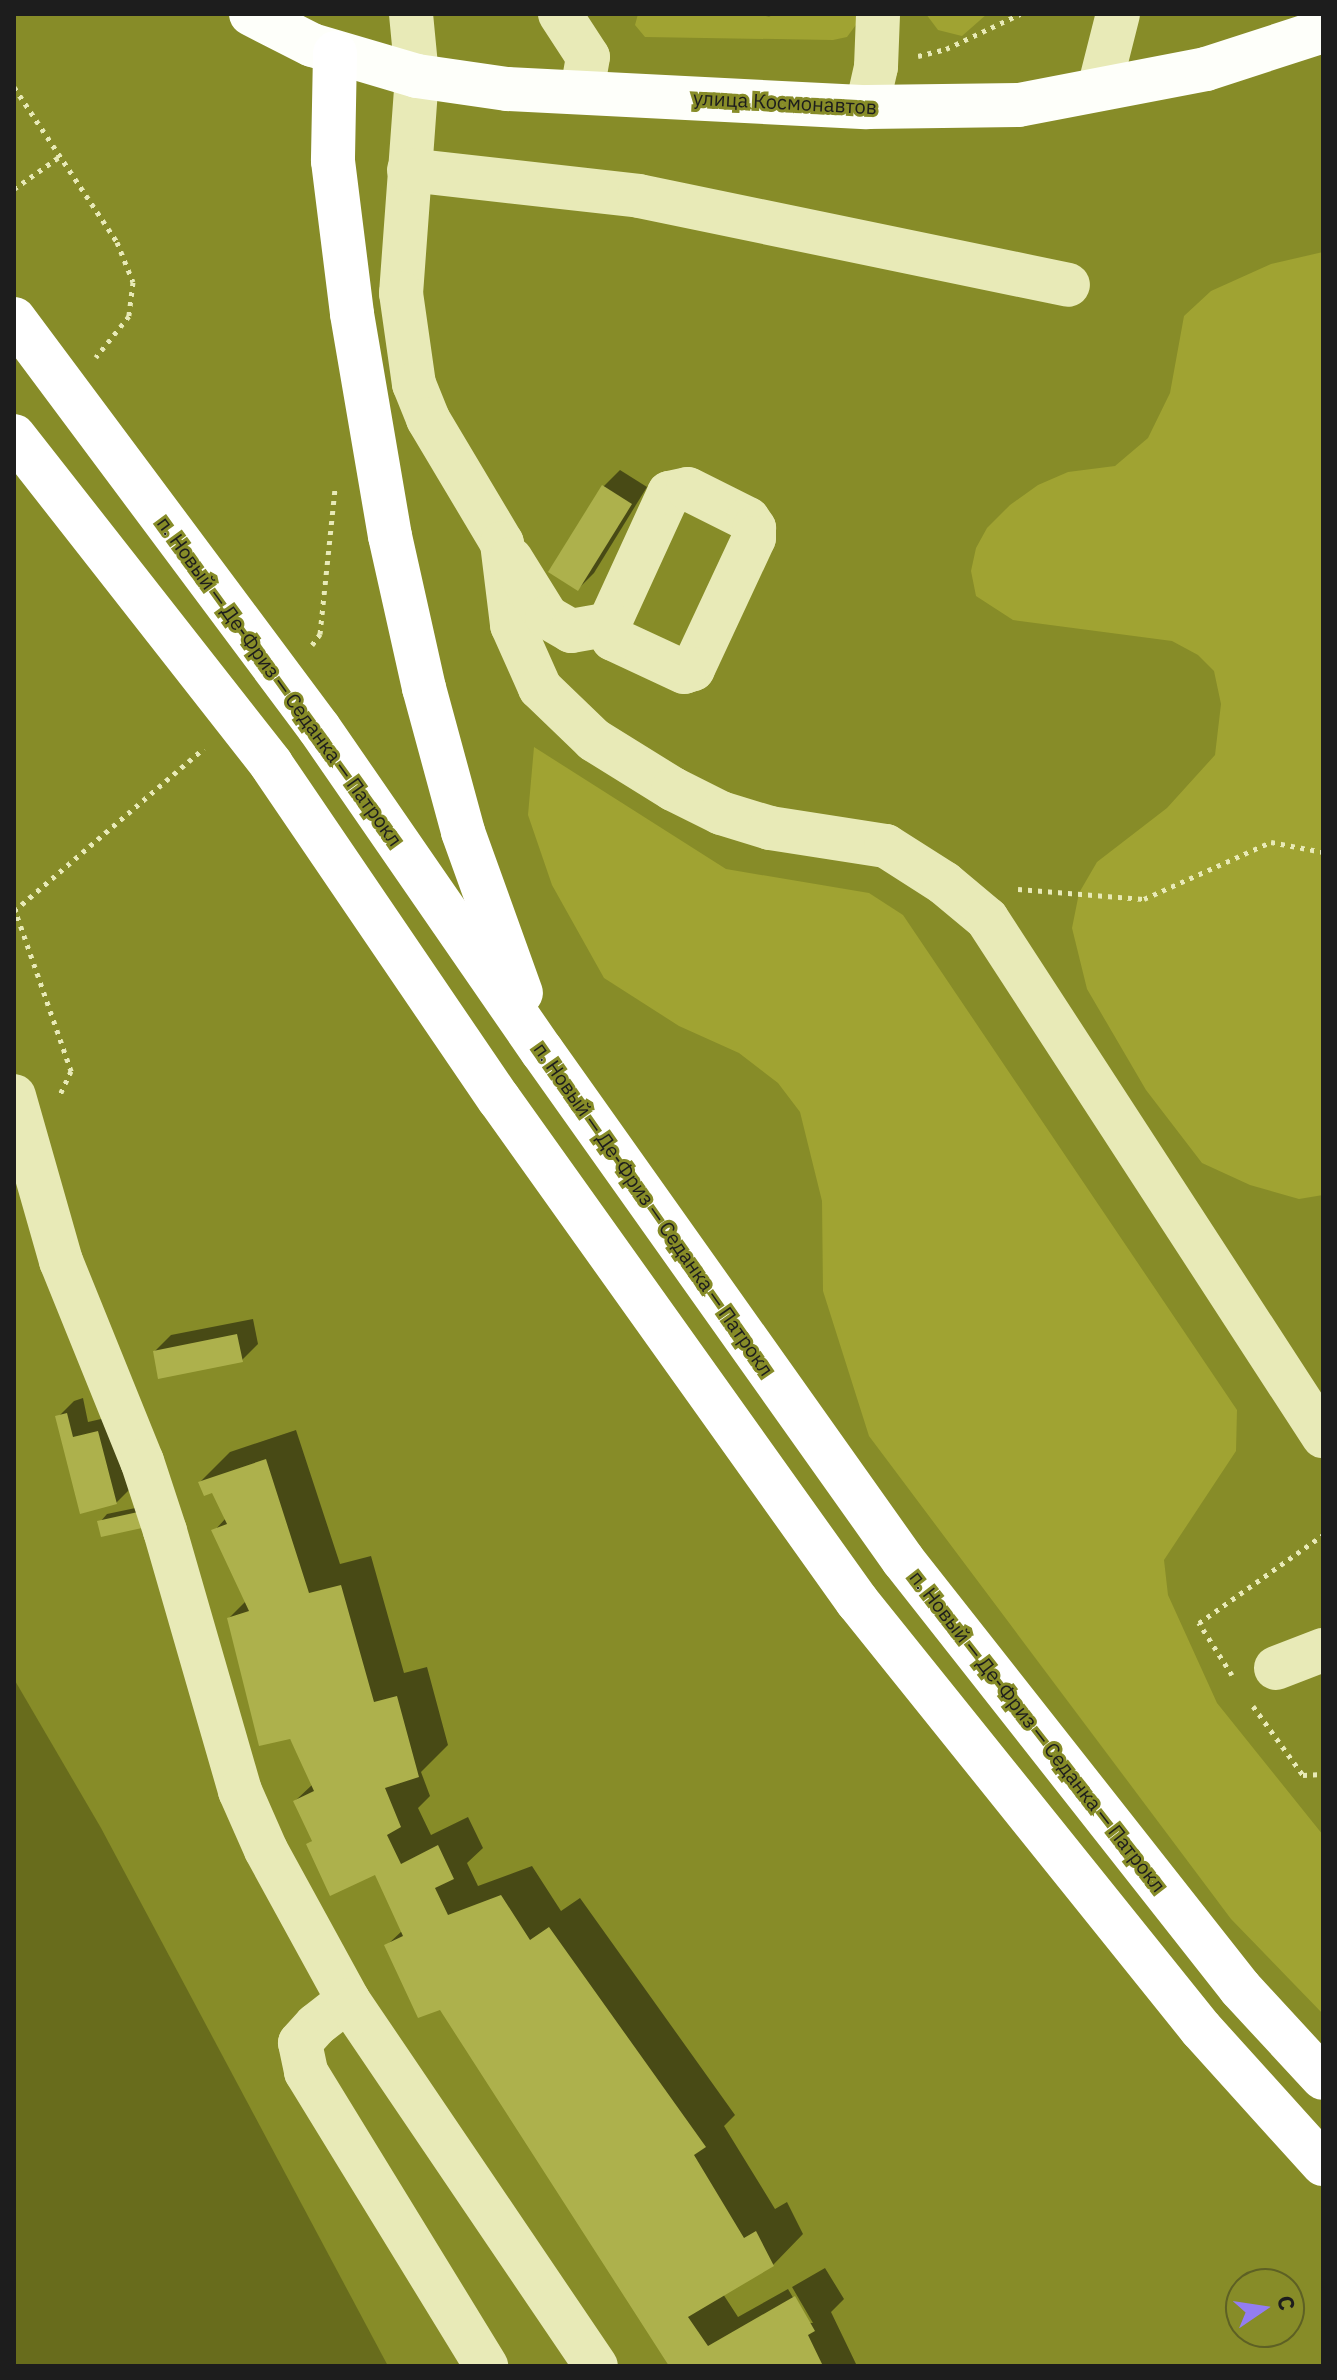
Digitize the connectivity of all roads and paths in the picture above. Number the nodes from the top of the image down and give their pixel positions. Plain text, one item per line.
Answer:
1 (251, 14) edge
2 (411, 14) edge
3 (560, 14) edge
4 (878, 14) edge
5 (1020, 14) edge
6 (1118, 14) edge
7 (1323, 31) edge
8 (335, 53) junction
9 (417, 76) junction
10 (14, 87) edge
11 (871, 87) junction
12 (1099, 89) junction
13 (582, 91) junction
14 (59, 157) junction
15 (409, 170) junction
16 (14, 189) edge
17 (1068, 285) dead end
18 (14, 319) edge
19 (91, 364) dead end
20 (14, 436) edge
21 (502, 543) junction
22 (609, 624) dead end
23 (1323, 852) edge
24 (944, 883) junction
25 (14, 907) edge
26 (542, 1051) junction
27 (17, 1106) edge
28 (1323, 1436) edge
29 (1323, 1650) edge
30 (1276, 1668) dead end
31 (348, 2000) junction
32 (1323, 2078) edge
33 (1323, 2164) edge
34 (486, 2366) edge
35 (596, 2366) edge

1 - 8 main road, улица Космонавтов
2 - 9 lane
3 - 13 lane
4 - 11 lane
5 - 11 path
6 - 12 lane
7 - 12 main road, улица Космонавтов
8 - 9 main road, улица Космонавтов
8 - 26 highway
9 - 13 main road, улица Космонавтов
9 - 15 lane
10 - 14 path
11 - 12 main road, улица Космонавтов
11 - 13 main road, улица Космонавтов
14 - 16 path
14 - 19 path
15 - 17 lane
15 - 21 lane
18 - 26 highway, п. Новый — Де-Фриз — Седанка — Патрокл, bridge
20 - 33 highway, bridge
21 - 22 lane
21 - 24 lane
23 - 24 path
24 - 28 lane
25 - 27 path
26 - 32 highway, п. Новый — Де-Фриз — Седанка — Патрокл
27 - 31 lane
29 - 30 lane
31 - 34 lane
31 - 35 lane

